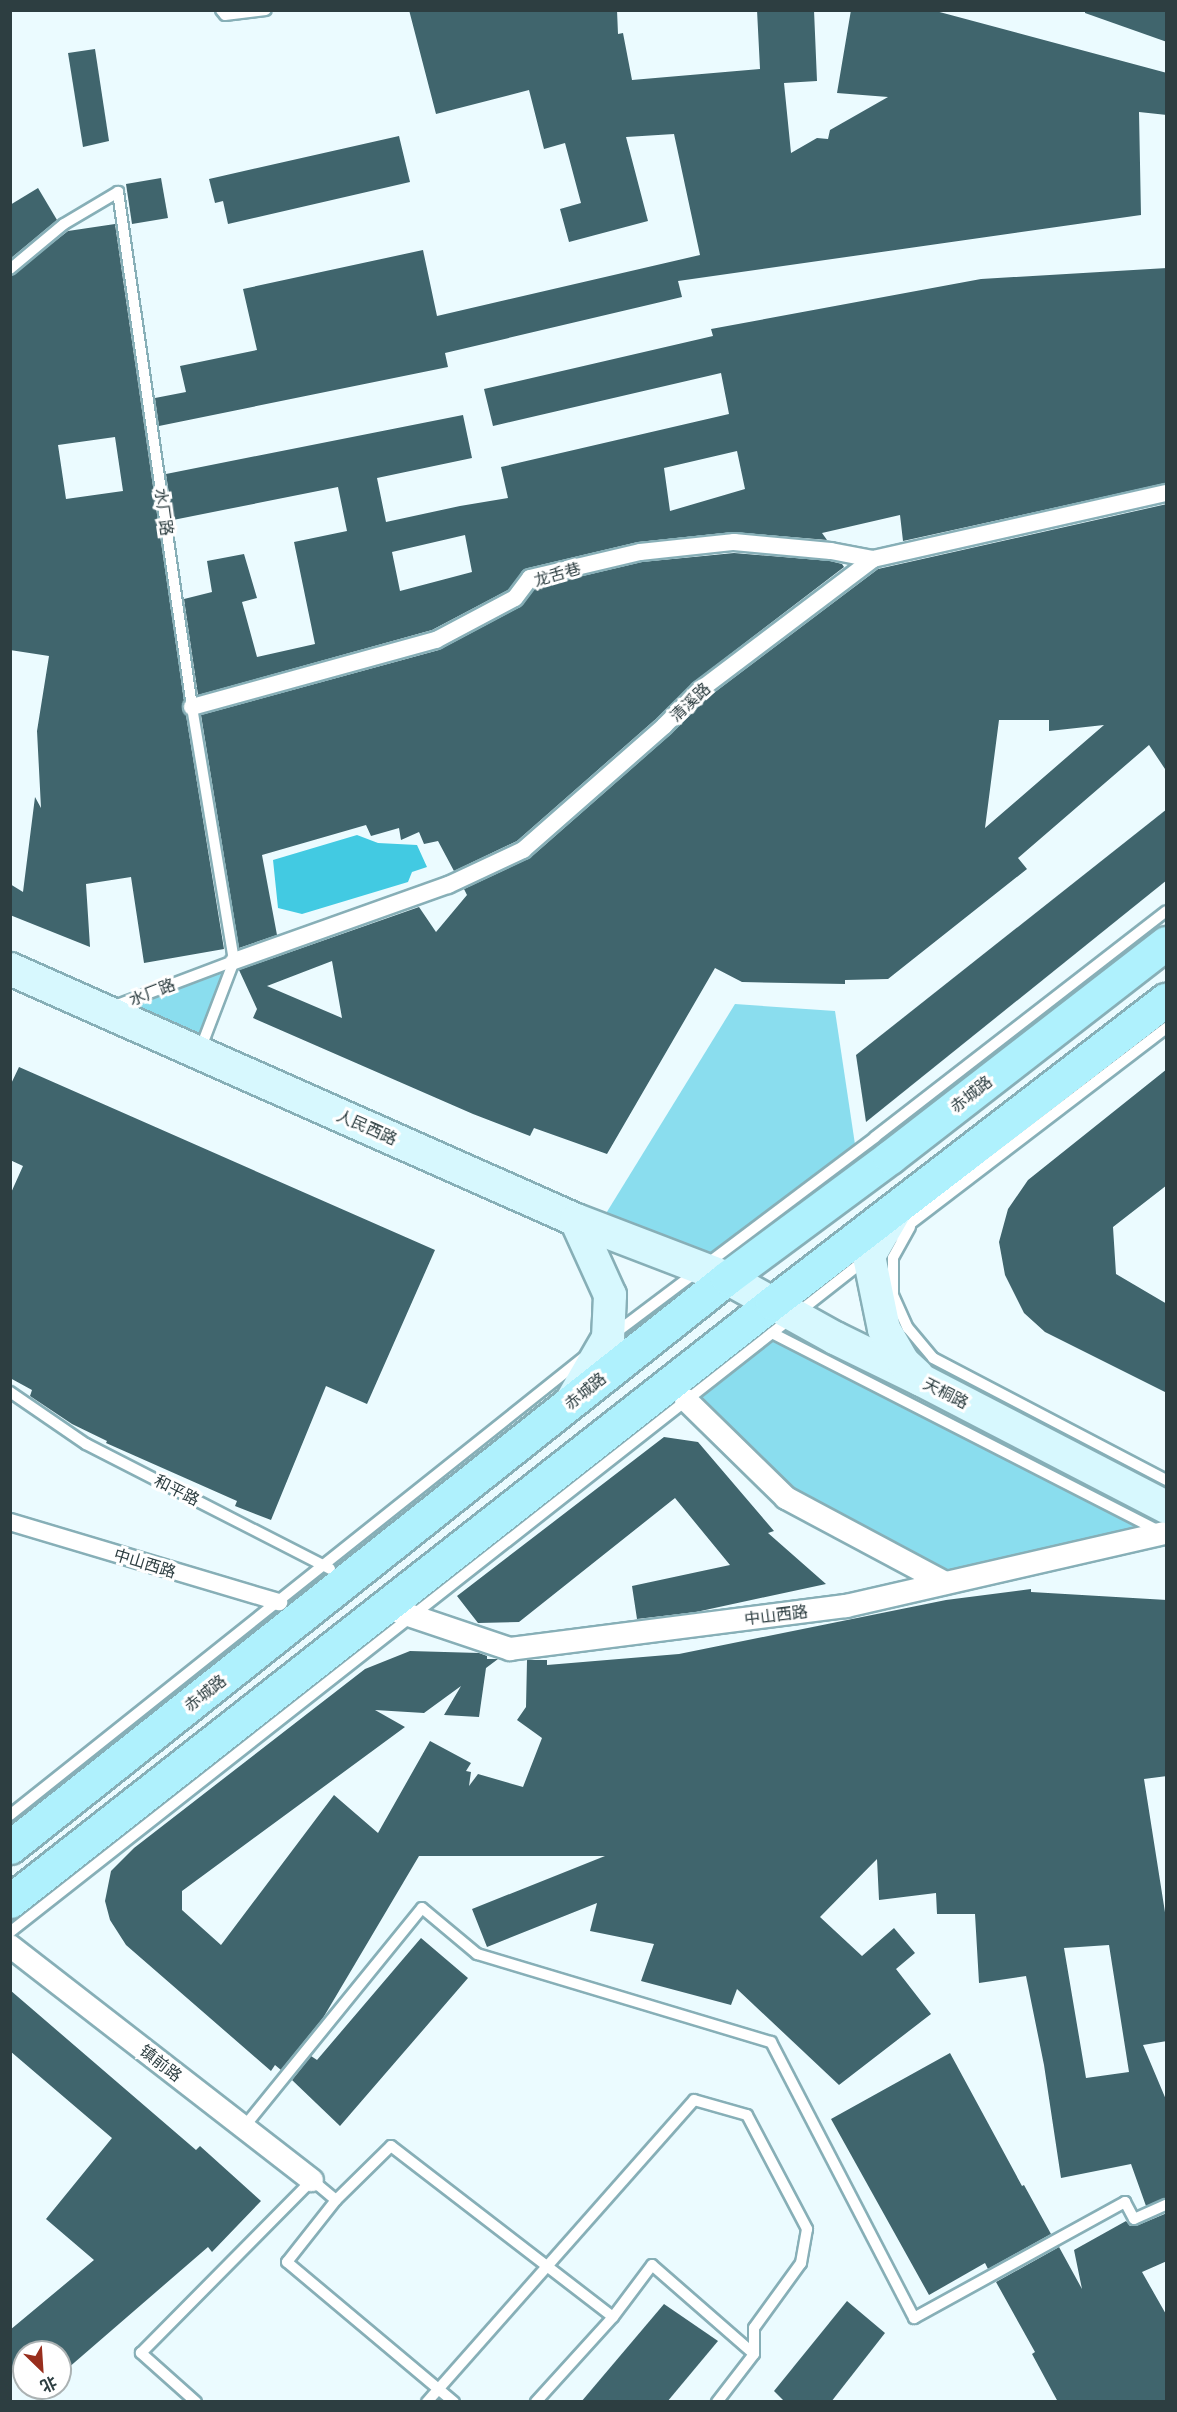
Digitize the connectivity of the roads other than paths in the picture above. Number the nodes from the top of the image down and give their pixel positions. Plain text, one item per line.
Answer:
1 (221, 10) edge
2 (266, 10) edge
3 (10, 269) edge
4 (1167, 493) edge
5 (873, 559) junction
6 (192, 707) junction
7 (1167, 911) edge
8 (1167, 943) edge
9 (234, 961) junction
10 (10, 969) edge
11 (1167, 1000) edge
12 (104, 1010) junction
13 (1167, 1028) edge
14 (199, 1053) junction
15 (905, 1214) junction
16 (576, 1220) junction
17 (870, 1256) junction
18 (713, 1273) junction
19 (780, 1317) junction
20 (608, 1338) junction
21 (921, 1380) junction
22 (10, 1392) edge
23 (686, 1400) junction
24 (571, 1402) junction
25 (1167, 1480) edge
26 (10, 1522) edge
27 (1166, 1527) edge
28 (349, 1578) junction
29 (945, 1583) junction
30 (279, 1602) junction
31 (398, 1612) junction
32 (10, 1815) edge
33 (10, 1847) edge
34 (10, 1901) edge
35 (10, 1932) edge
36 (10, 1946) edge
37 (244, 2127) junction
38 (312, 2180) junction
39 (336, 2200) junction
40 (1167, 2205) edge
41 (547, 2266) junction
42 (613, 2317) junction
43 (754, 2354) junction
44 (438, 2388) junction
45 (196, 2402) edge
46 (427, 2402) edge
47 (454, 2402) edge
48 (536, 2402) edge
49 (717, 2402) edge

1 - 2 lane
3 - 6 lane, 水厂路
4 - 5 street, 清溪路
5 - 6 street, 龙舌巷
5 - 9 street, 清溪路
6 - 9 lane, 水厂路
7 - 18 lane
8 - 18 main road, 赤城路
9 - 12 lane, 水厂路
9 - 14 lane
10 - 12 main road, 人民西路
11 - 15 main road
12 - 14 main road, 人民西路
13 - 15 lane
14 - 16 main road, 人民西路
15 - 17 main road
15 - 19 main road
15 - 25 lane
16 - 18 main road, 人民西路
16 - 20 main road
17 - 19 lane
17 - 21 main road
18 - 19 main road, 天桐路
18 - 20 lane
18 - 24 main road, 赤城路
19 - 21 main road, 天桐路
19 - 23 lane
19 - 27 lane
19 - 31 main road
20 - 24 main road
20 - 30 lane
21 - 27 main road, 天桐路
22 - 28 lane, 和平路
23 - 29 street
23 - 31 lane
24 - 28 main road, 赤城路
26 - 30 street, 中山西路
27 - 29 street, 中山西路
28 - 33 main road, 赤城路
29 - 31 street, 中山西路
30 - 32 lane
31 - 34 main road
31 - 35 lane
36 - 37 street, 镇前路
37 - 38 street, 镇前路
37 - 40 lane
38 - 39 lane
38 - 45 lane
39 - 41 lane
39 - 44 lane
41 - 42 lane
41 - 43 lane
41 - 44 lane
42 - 43 lane
42 - 48 lane
43 - 49 lane
44 - 46 lane
44 - 47 lane

